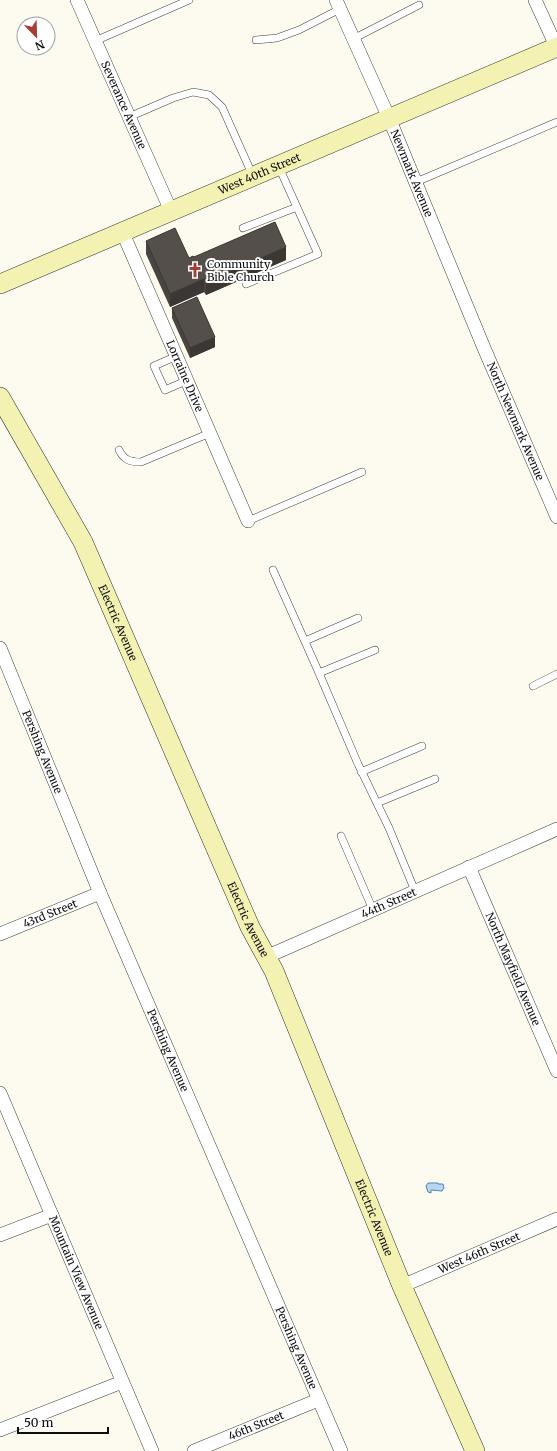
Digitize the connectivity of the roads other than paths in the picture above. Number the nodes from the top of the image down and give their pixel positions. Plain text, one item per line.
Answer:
1 (77, 0) edge
2 (188, 0) edge
3 (535, 0) edge
4 (338, 4) edge
5 (419, 5) dead end
6 (353, 39) junction
7 (256, 40) dead end
8 (95, 41) junction
9 (557, 48) edge
10 (129, 117) junction
11 (389, 118) junction
12 (557, 122) edge
13 (278, 165) junction
14 (253, 176) junction
15 (416, 182) junction
16 (297, 207) junction
17 (171, 211) junction
18 (243, 228) dead end
19 (122, 232) junction
20 (0, 284) edge
21 (246, 284) dead end
22 (484, 348) joint
23 (177, 356) junction
24 (188, 380) junction
25 (0, 397) edge
26 (210, 433) junction
27 (119, 450) dead end
28 (362, 472) dead end
29 (557, 517) edge
30 (248, 520) joint
31 (274, 570) dead end
32 (358, 618) dead end
33 (305, 641) junction
34 (0, 648) edge
35 (375, 650) dead end
36 (320, 673) junction
37 (557, 674) edge
38 (533, 686) dead end
39 (422, 746) dead end
40 (361, 772) junction
41 (435, 779) dead end
42 (377, 803) junction
43 (557, 829) edge
44 (341, 836) dead end
45 (469, 867) junction
46 (415, 891) junction
47 (100, 892) junction
48 (373, 910) junction
49 (0, 934) edge
50 (266, 957) junction
51 (557, 1071) edge
52 (0, 1093) edge
53 (52, 1215) junction
54 (557, 1219) edge
55 (0, 1235) edge
56 (402, 1286) junction
57 (122, 1382) junction
58 (318, 1400) junction
59 (0, 1430) edge
60 (152, 1451) edge
61 (194, 1451) edge
62 (341, 1451) edge
63 (475, 1451) edge

1 - 8 street, Severance Avenue
2 - 8 lane
3 - 9 street
4 - 6 street, Newmark Avenue
4 - 7 lane
5 - 6 lane
6 - 11 street, Newmark Avenue
8 - 10 street, Severance Avenue
9 - 11 main road, West 40th Street
10 - 14 lane
10 - 17 street, Severance Avenue
11 - 13 main road, West 40th Street
11 - 15 street, Newmark Avenue
12 - 15 lane
13 - 14 main road, West 40th Street
13 - 16 lane
14 - 17 main road, West 40th Street
15 - 22 street, Newmark Avenue
16 - 18 lane
16 - 21 lane
17 - 19 main road, West 40th Street
19 - 20 main road, West 40th Street
19 - 23 street, Lorraine Drive
22 - 29 street, North Newmark Avenue
23 - 24 street, Lorraine Drive
23 - 24 lane
24 - 26 street, Lorraine Drive
25 - 50 main road, Electric Avenue
26 - 27 lane
26 - 30 street, Lorraine Drive
28 - 30 lane
31 - 33 lane
32 - 33 lane
33 - 36 lane
34 - 47 street, Pershing Avenue
35 - 36 lane
36 - 40 lane
37 - 38 lane
39 - 40 lane
40 - 42 lane
41 - 42 lane
42 - 46 lane
43 - 45 street, 44th Street
44 - 48 lane
45 - 46 street, 44th Street
45 - 51 street, North Mayfield Avenue
46 - 48 street, 44th Street
47 - 49 street, 43rd Street
47 - 58 street, Pershing Avenue
48 - 50 street, 44th Street
50 - 56 main road, Electric Avenue
52 - 53 street, Mountain View Avenue
53 - 55 street
53 - 57 street, Mountain View Avenue
54 - 56 street, West 46th Street
56 - 63 main road, Electric Avenue
57 - 59 street
57 - 60 street, Mountain View Avenue
58 - 61 street, 46th Street
58 - 62 street, Pershing Avenue

